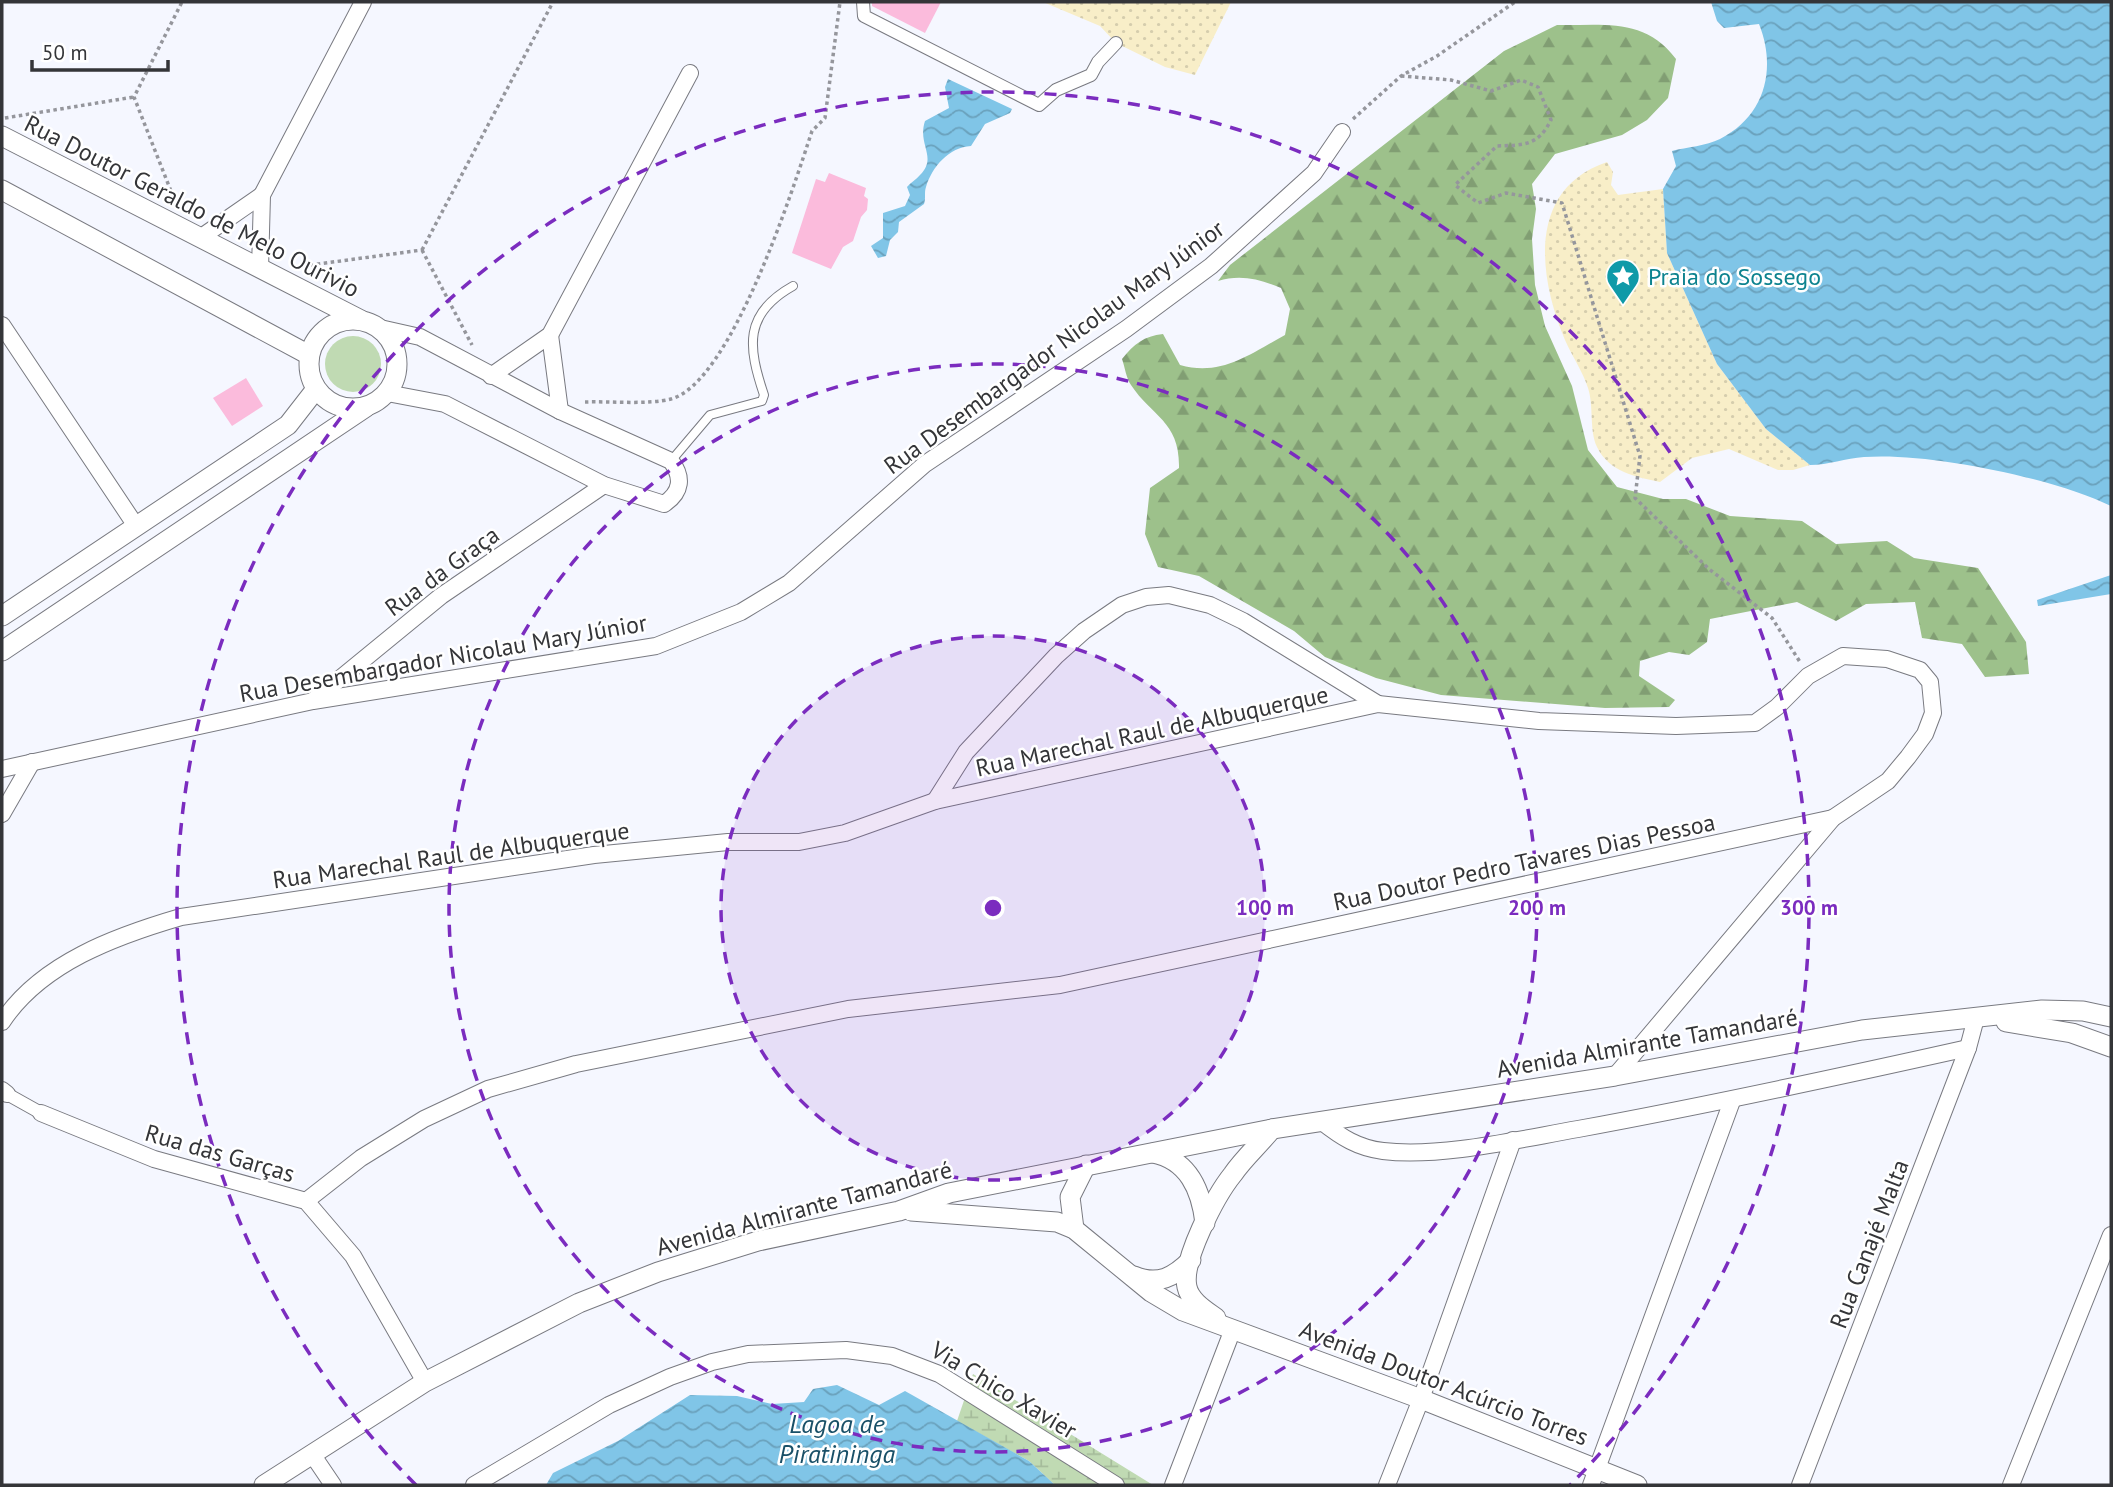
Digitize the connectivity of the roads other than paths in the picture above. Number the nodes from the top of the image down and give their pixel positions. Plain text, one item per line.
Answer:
1 (363, 2) edge
2 (863, 2) edge
3 (1116, 43) dead end
4 (690, 73) dead end
5 (1342, 132) road end
6 (2, 136) edge
7 (2, 190) edge
8 (262, 195) junction
9 (193, 234) junction
10 (262, 270) junction
11 (793, 286) dead end
12 (361, 320) junction
13 (2, 325) edge
14 (380, 328) junction
15 (550, 335) junction
16 (309, 355) junction
17 (489, 375) junction
18 (316, 389) junction
19 (387, 393) junction
20 (366, 407) junction
21 (559, 407) junction
22 (671, 461) junction
23 (604, 485) junction
24 (136, 526) junction
25 (2, 616) edge
26 (2, 652) edge
27 (313, 701) junction
28 (1378, 704) junction
29 (32, 762) junction
30 (2, 769) edge
31 (935, 802) junction
32 (2, 814) edge
33 (1833, 818) junction
34 (2111, 1017) edge
35 (1979, 1018) junction
36 (2, 1023) edge
37 (2111, 1046) edge
38 (1968, 1048) junction
39 (1615, 1076) junction
40 (4, 1092) edge
41 (1732, 1101) junction
42 (41, 1113) joint
43 (1322, 1122) junction
44 (1272, 1129) junction
45 (1513, 1140) junction
46 (1152, 1153) junction
47 (1086, 1165) junction
48 (306, 1201) junction
49 (899, 1211) junction
50 (1205, 1223) junction
51 (1074, 1228) junction
52 (2111, 1235) edge
53 (1192, 1259) junction
54 (1126, 1272) junction
55 (1233, 1329) junction
56 (425, 1382) junction
57 (1421, 1399) junction
58 (312, 1454) junction
59 (1594, 1477) edge
60 (264, 1485) edge
61 (332, 1485) edge
62 (474, 1485) edge
63 (1116, 1485) edge
64 (1173, 1485) edge
65 (1387, 1485) edge
66 (1637, 1485) edge
67 (1800, 1485) edge
68 (2011, 1485) edge

1 - 8 street
2 - 3 street
4 - 15 street
5 - 27 street, Rua Desembargador Nicolau Mary Júnior
6 - 9 street, Rua Doutor Geraldo de Melo Ourivio
7 - 16 street
8 - 9 street
8 - 10 street
9 - 10 street, Rua Doutor Geraldo de Melo Ourivio
10 - 12 street, Rua Doutor Geraldo de Melo Ourivio
11 - 22 lane
12 - 14 street
12 - 16 street
13 - 24 street
14 - 17 street
14 - 19 street
15 - 17 street
15 - 21 street
16 - 18 street
17 - 21 street
18 - 20 street
18 - 24 street
19 - 20 street
19 - 23 street
20 - 26 street
21 - 22 street
22 - 23 street
23 - 27 street, Rua da Graça
24 - 25 street
27 - 29 street, Rua Desembargador Nicolau Mary Júnior
28 - 31 street, Rua Marechal Raul de Albuquerque
28 - 31 street, Rua Marechal Raul de Albuquerque
28 - 33 street, Rua Marechal Raul de Albuquerque
29 - 30 street, Rua Desembargador Nicolau Mary Júnior
29 - 32 street
31 - 36 street, Rua Marechal Raul de Albuquerque
33 - 39 street, Rua Marechal Raul de Albuquerque
33 - 48 street, Rua Doutor Pedro Tavares Dias Pessoa
34 - 35 street, Avenida Almirante Tamandaré
35 - 37 street, Avenida Almirante Tamandaré
35 - 38 street, Rua Canajé Malta
35 - 39 street, Avenida Almirante Tamandaré
38 - 41 street
38 - 67 street, Rua Canajé Malta
39 - 43 street, Avenida Almirante Tamandaré
40 - 42 street, Rua das Garças
41 - 45 street
41 - 59 street
42 - 48 street, Rua das Garças
43 - 44 street, Avenida Almirante Tamandaré
43 - 45 street
44 - 46 street, Avenida Almirante Tamandaré
44 - 50 street, Avenida Doutor Acúrcio Torres
45 - 57 street
46 - 47 street, Avenida Almirante Tamandaré
46 - 50 street
47 - 49 street, Avenida Almirante Tamandaré
47 - 51 street
48 - 56 street, Rua das Garças
49 - 51 street, Avenida Doutor Acúrcio Torres
49 - 56 street, Avenida Almirante Tamandaré
50 - 53 street, Avenida Doutor Acúrcio Torres
51 - 54 street, Avenida Doutor Acúrcio Torres
52 - 68 street
53 - 54 street
53 - 55 street, Avenida Doutor Acúrcio Torres
54 - 55 street, Avenida Doutor Acúrcio Torres
55 - 57 street, Avenida Doutor Acúrcio Torres
55 - 64 street
56 - 58 street, Avenida Almirante Tamandaré
57 - 59 street, Avenida Doutor Acúrcio Torres
57 - 65 street
58 - 60 street, Avenida Almirante Tamandaré
58 - 61 street
59 - 66 street, Avenida Doutor Acúrcio Torres
62 - 63 street, Via Chico Xavier

